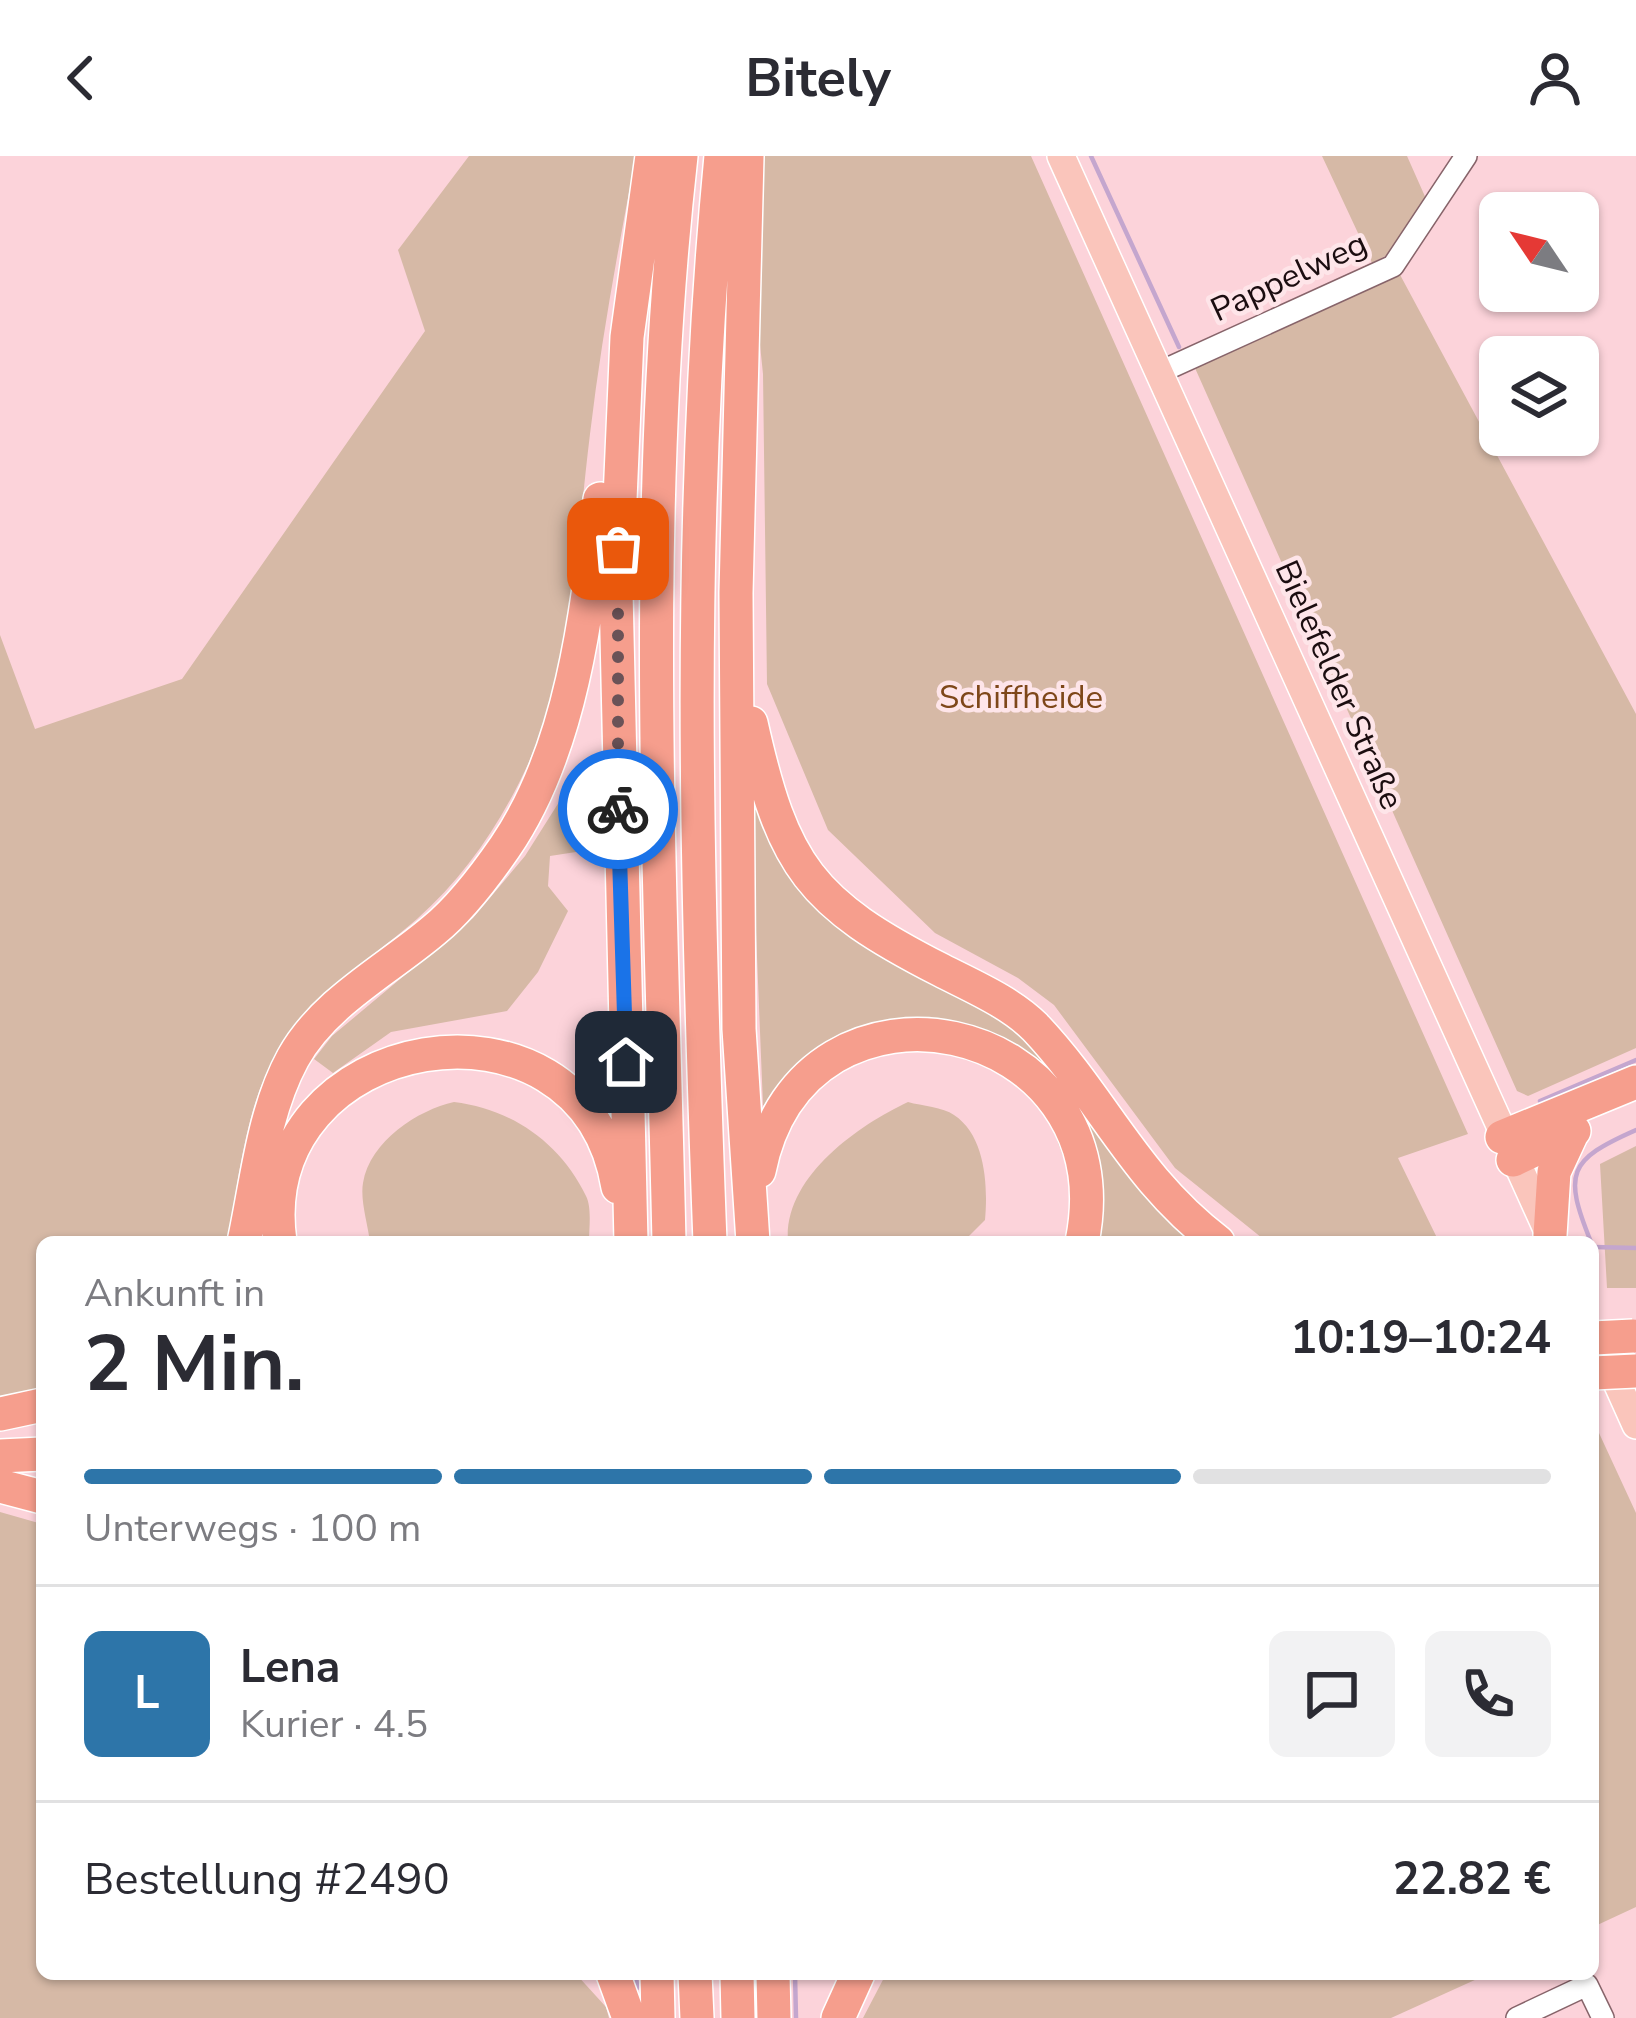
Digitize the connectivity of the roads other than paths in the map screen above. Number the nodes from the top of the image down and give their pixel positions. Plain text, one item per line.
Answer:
1 (652, 156) edge
2 (681, 156) edge
3 (721, 156) edge
4 (747, 156) edge
5 (1061, 156) edge
6 (1466, 156) edge
7 (627, 337) junction
8 (1158, 373) junction
9 (736, 593) junction
10 (1636, 1082) edge
11 (1636, 1103) edge
12 (1573, 1131) junction
13 (1508, 1149) junction
14 (245, 1236) edge
15 (280, 1236) edge
16 (628, 1236) edge
17 (629, 1236) edge
18 (670, 1236) edge
19 (710, 1236) edge
20 (753, 1236) edge
21 (753, 1236) edge
22 (1083, 1236) edge
23 (1211, 1236) edge
24 (1550, 1236) edge
25 (1551, 1236) edge
26 (1599, 1334) edge
27 (1634, 1336) edge
28 (1599, 1347) edge
29 (1599, 1372) edge
30 (1636, 1372) edge
31 (36, 1406) edge
32 (0, 1414) edge
33 (1636, 1425) edge
34 (36, 1428) edge
35 (0, 1431) edge
36 (36, 1454) edge
37 (0, 1456) edge
38 (0, 1486) edge
39 (36, 1495) edge
40 (615, 1980) edge
41 (657, 1980) edge
42 (695, 1980) edge
43 (737, 1980) edge
44 (772, 1980) edge
45 (855, 1980) edge
46 (629, 2018) edge
47 (658, 2018) edge
48 (697, 2018) edge
49 (739, 2018) edge
50 (774, 2018) edge
51 (838, 2018) edge
52 (1516, 2018) edge
53 (1603, 2018) edge

1 - 7 highway
2 - 18 highway
3 - 19 highway
4 - 9 highway
5 - 8 main road, Bielefelder Straße
6 - 8 street, Pappelweg
7 - 14 highway
7 - 17 highway
8 - 13 main road, Bielefelder Straße
9 - 20 highway
9 - 23 highway
10 - 13 highway
11 - 12 highway
12 - 13 highway
12 - 25 highway
13 - 24 main road, Bielefelder Straße
15 - 16 highway
21 - 22 highway
26 - 27 highway, bridge
28 - 33 main road
29 - 30 highway, bridge
31 - 32 highway
34 - 35 highway
36 - 37 highway
38 - 39 highway
40 - 46 highway
41 - 47 highway
42 - 48 highway
43 - 49 highway
44 - 50 highway
45 - 51 highway
52 - 53 street

